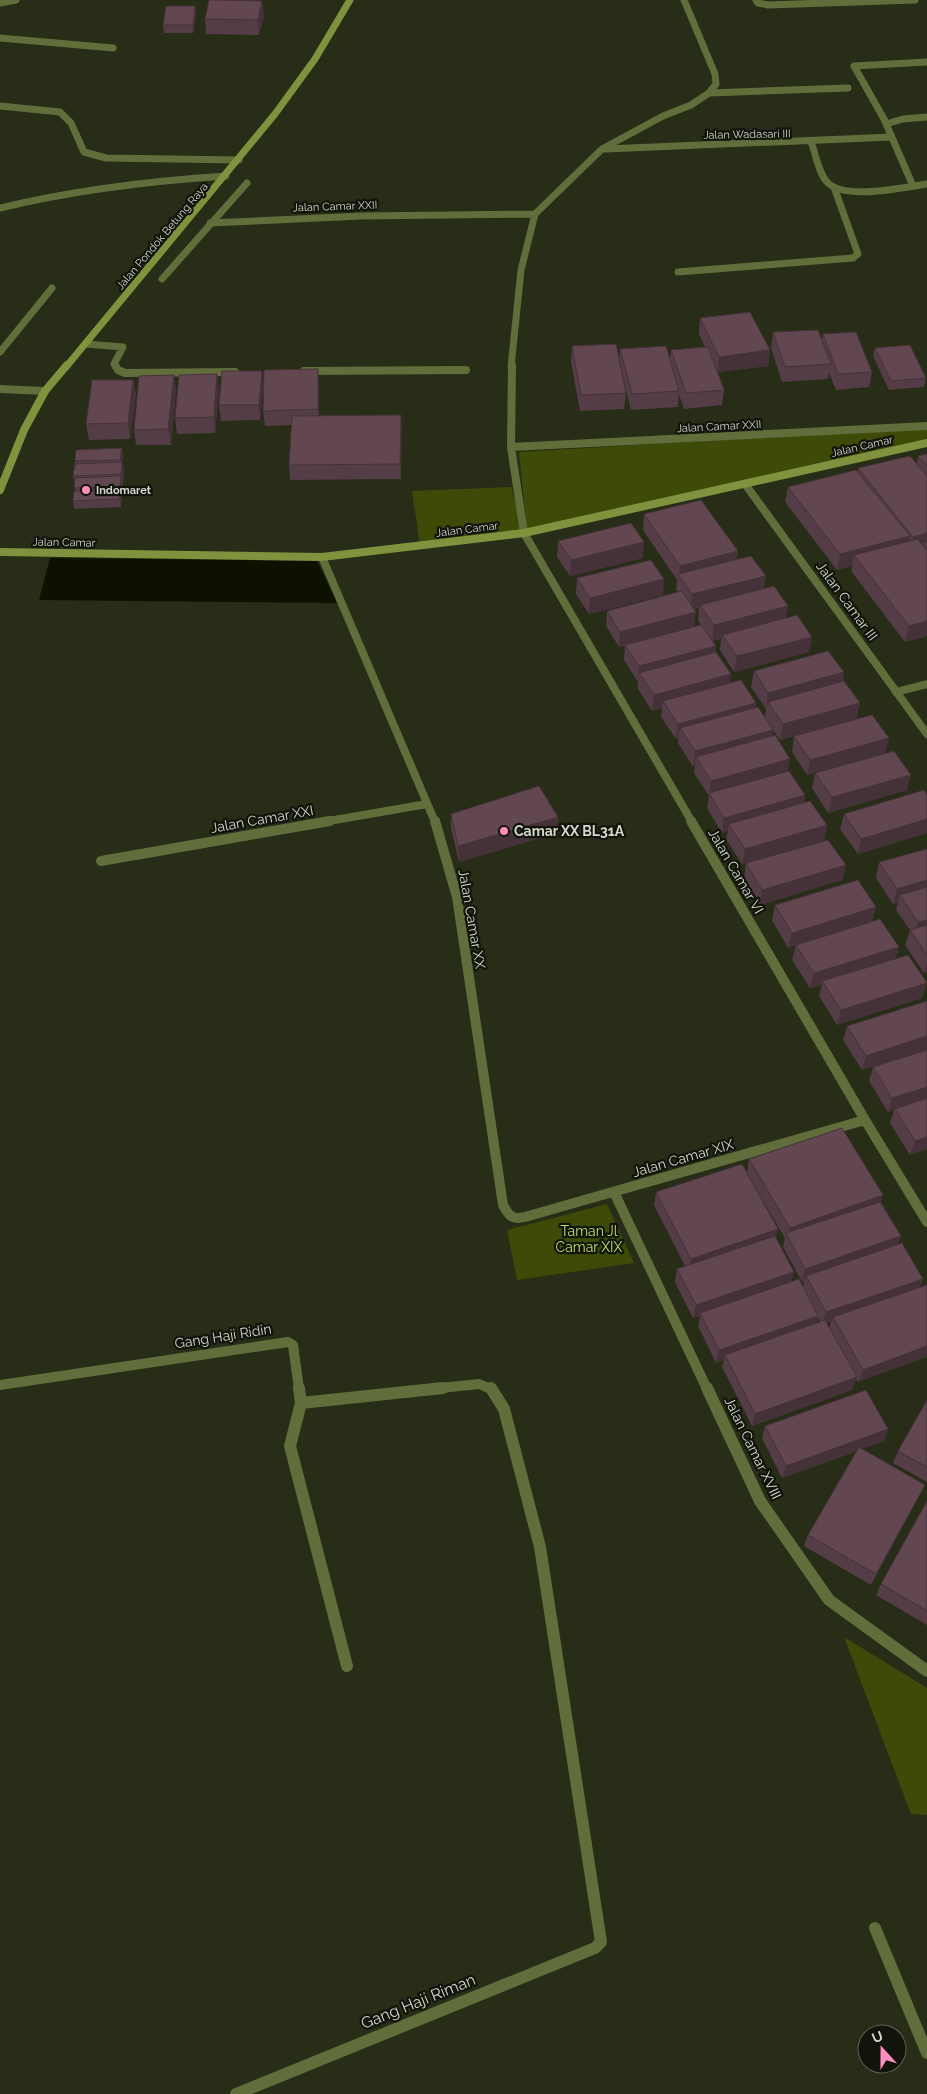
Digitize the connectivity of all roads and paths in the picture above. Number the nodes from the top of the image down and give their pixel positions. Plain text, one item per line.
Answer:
1 (16, 0) edge
2 (350, 0) edge
3 (684, 0) edge
4 (915, 0) edge
5 (0, 2) edge
6 (758, 2) edge
7 (0, 38) edge
8 (113, 48) dead end
9 (927, 62) edge
10 (848, 88) dead end
11 (709, 93) junction
12 (0, 106) edge
13 (927, 117) edge
14 (886, 124) junction
15 (892, 137) junction
16 (811, 142) junction
17 (602, 149) junction
18 (239, 160) junction
19 (226, 176) junction
20 (247, 183) dead end
21 (927, 184) edge
22 (913, 186) junction
23 (834, 188) junction
24 (0, 208) edge
25 (535, 214) junction
26 (210, 223) junction
27 (678, 272) dead end
28 (162, 279) dead end
29 (52, 288) dead end
30 (86, 344) junction
31 (0, 352) edge
32 (466, 370) dead end
33 (248, 372) edge
34 (298, 372) edge
35 (0, 389) edge
36 (46, 391) junction
37 (927, 426) edge
38 (927, 443) edge
39 (511, 448) junction
40 (746, 484) junction
41 (0, 490) edge
42 (524, 533) junction
43 (0, 552) edge
44 (322, 557) junction
45 (927, 684) edge
46 (896, 692) junction
47 (927, 734) edge
48 (427, 804) junction
49 (101, 861) dead end
50 (865, 1120) junction
51 (614, 1192) junction
52 (509, 1216) joint
53 (927, 1222) edge
54 (0, 1385) edge
55 (302, 1403) junction
56 (347, 1666) dead end
57 (927, 1670) edge
58 (875, 1928) dead end
59 (927, 2054) edge
60 (236, 2094) edge

1 - 5 street
2 - 18 main road, Jalan Pondok Betung Raya
3 - 11 street
4 - 6 street
7 - 8 street
9 - 14 street
10 - 11 street
11 - 17 street
12 - 18 street
13 - 14 street
14 - 15 street
15 - 16 street, Jalan Wadasari III
15 - 22 street
16 - 17 street, Jalan Wadasari III
16 - 23 street
17 - 25 street
18 - 19 main road, Jalan Pondok Betung Raya
19 - 24 street
19 - 30 main road, Jalan Pondok Betung Raya
20 - 26 street
21 - 22 street
22 - 23 street
23 - 27 street
25 - 26 street, Jalan Camar XXII
25 - 39 street
26 - 28 street
29 - 31 street
30 - 33 street
30 - 36 main road, Jalan Pondok Betung Raya
32 - 34 street
35 - 36 street
36 - 41 main road, Jalan Pondok Betung Raya
37 - 39 street, Jalan Camar XXII
38 - 40 main road, Jalan Camar
39 - 42 street
40 - 42 main road, Jalan Camar
40 - 46 street, Jalan Camar III
42 - 44 main road, Jalan Camar
42 - 50 street, Jalan Camar VI
43 - 44 main road, Jalan Camar
44 - 48 street, Jalan Camar XX
45 - 46 street
46 - 47 street, Jalan Camar III
48 - 49 street, Jalan Camar XXI
48 - 52 street, Jalan Camar XX
50 - 51 street, Jalan Camar XIX
50 - 53 street, Jalan Camar VI
51 - 52 street, Jalan Camar XIX
51 - 57 street, Jalan Camar XVIII
54 - 55 street, Gang Haji Ridin
55 - 56 street
55 - 60 street, Gang Haji Riman
58 - 59 street

